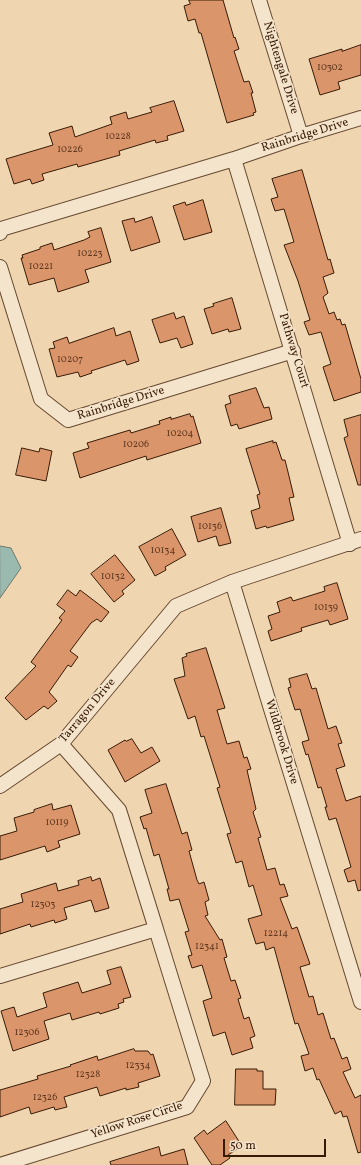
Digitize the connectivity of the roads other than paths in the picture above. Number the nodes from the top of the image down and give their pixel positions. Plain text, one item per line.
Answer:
1 (259, 0) edge
2 (361, 118) edge
3 (301, 136) junction
4 (234, 159) junction
5 (0, 233) edge
6 (0, 267) edge
7 (293, 351) junction
8 (356, 541) edge
9 (232, 582) junction
10 (61, 744) junction
11 (0, 786) edge
12 (156, 929) junction
13 (0, 976) edge
14 (361, 1002) edge
15 (0, 1164) edge

1 - 3 street, Nightengale Drive
2 - 3 street, Rainbridge Drive
3 - 4 street, Rainbridge Drive
4 - 5 street, Rainbridge Drive
4 - 7 street, Pathway Court
6 - 7 street, Rainbridge Drive
7 - 8 street, Pathway Court
8 - 9 street
9 - 10 street, Tarragon Drive
9 - 14 street, Wildbrook Drive
10 - 11 street, Tarragon Drive
10 - 12 street, Yellow Rose Circle
12 - 13 street
12 - 15 street, Yellow Rose Circle

